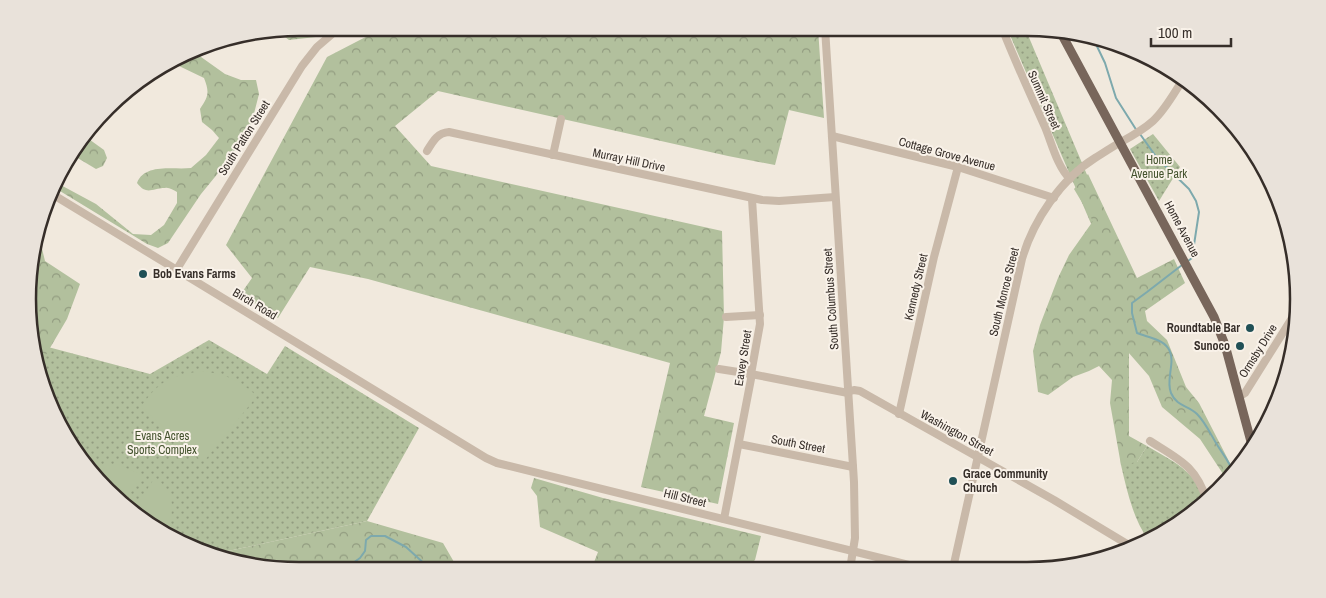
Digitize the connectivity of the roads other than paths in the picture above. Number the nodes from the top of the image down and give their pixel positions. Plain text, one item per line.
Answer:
1 (330, 36) edge
2 (825, 36) edge
3 (1005, 36) edge
4 (1064, 39) edge
5 (1179, 85) edge
6 (561, 119) dead end
7 (832, 136) junction
8 (1120, 142) junction
9 (427, 151) dead end
10 (553, 155) junction
11 (958, 167) junction
12 (1070, 179) junction
13 (57, 197) edge
14 (835, 197) junction
15 (1054, 198) junction
16 (752, 199) junction
17 (177, 268) junction
18 (760, 315) junction
19 (726, 318) dead end
20 (1289, 324) edge
21 (719, 369) dead end
22 (751, 374) junction
23 (848, 393) junction
24 (1239, 397) junction
25 (899, 414) junction
26 (447, 434) joint
27 (1250, 438) edge
28 (1150, 441) dead end
29 (739, 444) junction
30 (978, 457) junction
31 (853, 467) junction
32 (1205, 492) edge
33 (724, 519) junction
34 (1125, 543) edge
35 (854, 551) junction
36 (852, 562) edge
37 (900, 562) edge
38 (954, 562) edge

1 - 17 street, South Patton Street
2 - 7 street, South Columbus Street
3 - 12 street, Summit Street
4 - 8 main road, Home Avenue
5 - 8 street, South Monroe Street
6 - 10 street
7 - 11 street, Cottage Grove Avenue
7 - 14 street, South Columbus Street
8 - 12 street, South Monroe Street
8 - 24 main road, Home Avenue
9 - 10 street, Murray Hill Drive
10 - 16 street, Murray Hill Drive
11 - 15 street, Cottage Grove Avenue
11 - 25 street, Kennedy Street
12 - 15 street, South Monroe Street
13 - 17 street, Birch Road
14 - 16 street, Murray Hill Drive
14 - 23 street, South Columbus Street
15 - 30 street, South Monroe Street
16 - 18 street, Eavey Street
17 - 26 street, Birch Road
18 - 19 street
18 - 22 street, Eavey Street
20 - 24 street, Ormsby Drive
21 - 22 street, Washington Street
22 - 23 street, Washington Street
22 - 29 street, Eavey Street
23 - 25 street, Washington Street
23 - 31 street, South Columbus Street
24 - 27 main road, Home Avenue
25 - 30 street, Washington Street
26 - 33 street, Hill Street
28 - 32 street
29 - 31 street, South Street
29 - 33 street, Eavey Street
30 - 34 street, Washington Street
30 - 38 street, South Monroe Street
31 - 35 street, South Columbus Street
33 - 35 street, Hill Street
35 - 36 street, South Columbus Street
35 - 37 street, Hill Street

